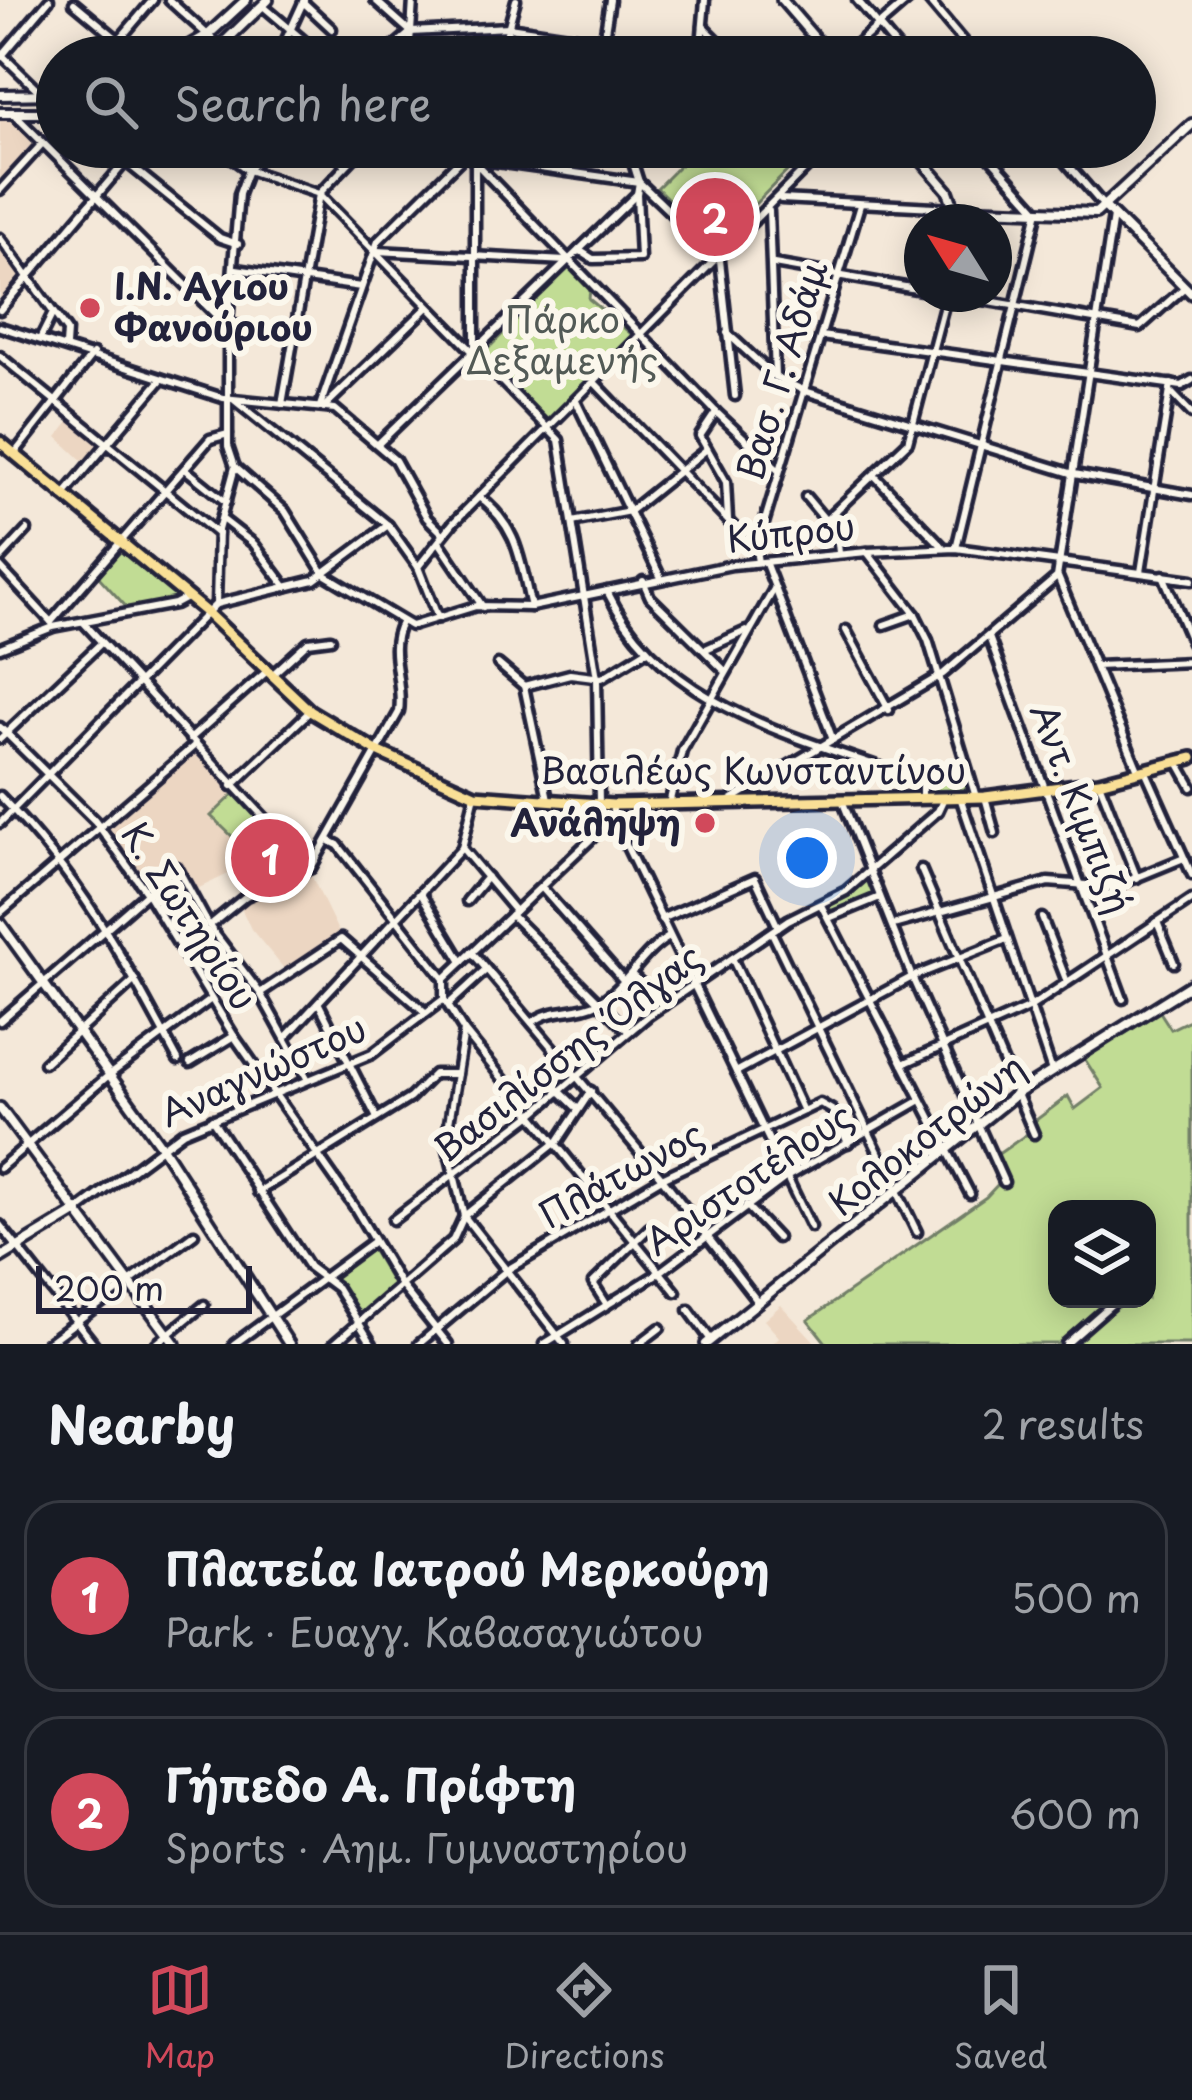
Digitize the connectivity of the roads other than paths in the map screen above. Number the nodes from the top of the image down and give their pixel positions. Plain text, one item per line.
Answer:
1 (49, 0) edge
2 (153, 0) edge
3 (169, 0) edge
4 (246, 0) edge
5 (375, 0) edge
6 (413, 0) edge
7 (516, 0) edge
8 (610, 0) edge
9 (705, 0) edge
10 (782, 0) edge
11 (857, 0) edge
12 (908, 0) edge
13 (928, 0) edge
14 (303, 1) edge
15 (74, 3) dead end
16 (266, 3) edge
17 (879, 25) junction
18 (703, 26) junction
19 (509, 27) junction
20 (290, 28) junction
21 (332, 29) dead end
22 (411, 32) junction
23 (209, 34) junction
24 (113, 36) edge
25 (122, 36) edge
26 (206, 36) edge
27 (234, 36) edge
28 (287, 36) edge
29 (299, 36) edge
30 (406, 36) edge
31 (411, 36) edge
32 (506, 36) edge
33 (569, 36) edge
34 (604, 36) edge
35 (702, 36) edge
36 (713, 36) edge
37 (813, 36) edge
38 (866, 36) edge
39 (888, 36) edge
40 (958, 36) edge
41 (1, 55) edge
42 (36, 88) edge
43 (0, 95) edge
44 (36, 95) edge
45 (0, 113) edge
46 (36, 113) edge
47 (14, 114) junction
48 (1192, 124) edge
49 (36, 139) edge
50 (36, 150) edge
51 (1156, 162) edge
52 (63, 168) edge
53 (121, 168) edge
54 (133, 168) edge
55 (245, 168) edge
56 (343, 168) edge
57 (452, 168) edge
58 (467, 168) edge
59 (480, 168) edge
60 (555, 168) edge
61 (634, 168) edge
62 (810, 168) edge
63 (931, 168) edge
64 (999, 168) edge
65 (1071, 168) edge
66 (1150, 168) edge
67 (248, 170) junction
68 (639, 182) junction
69 (0, 190) edge
70 (319, 194) junction
71 (638, 194) junction
72 (781, 199) junction
73 (95, 201) junction
74 (953, 204) edge
75 (860, 205) junction
76 (904, 206) edge
77 (1012, 210) edge
78 (769, 211) junction
79 (1037, 211) junction
80 (1109, 212) junction
81 (0, 238) edge
82 (238, 244) junction
83 (578, 250) junction
84 (373, 251) junction
85 (474, 256) junction
86 (720, 260) junction
87 (566, 261) junction
88 (774, 264) junction
89 (236, 269) junction
90 (839, 276) junction
91 (28, 278) junction
92 (303, 278) junction
93 (361, 287) junction
94 (904, 287) edge
95 (1189, 291) edge
96 (1013, 305) junction
97 (428, 307) junction
98 (0, 310) edge
99 (942, 312) edge
100 (53, 313) junction
101 (1100, 320) junction
102 (227, 324) junction
103 (0, 327) edge
104 (727, 333) junction
105 (293, 334) junction
106 (821, 336) junction
107 (642, 338) junction
108 (40, 339) junction
109 (66, 346) junction
110 (932, 351) junction
111 (93, 354) junction
112 (0, 356) edge
113 (475, 356) junction
114 (1000, 361) junction
115 (1091, 374) junction
116 (775, 376) junction
117 (162, 379) junction
118 (1192, 380) edge
119 (595, 383) junction
120 (1171, 387) junction
121 (805, 391) junction
122 (735, 396) dead end
123 (231, 400) junction
124 (56, 401) junction
125 (576, 401) junction
126 (282, 404) junction
127 (322, 406) junction
128 (716, 412) junction
129 (1192, 414) edge
130 (914, 425) junction
131 (548, 428) junction
132 (228, 434) junction
133 (0, 442) edge
134 (108, 443) junction
135 (378, 444) junction
136 (980, 444) junction
137 (706, 449) junction
138 (14, 454) junction
139 (235, 467) junction
140 (185, 469) junction
141 (683, 472) junction
142 (779, 472) junction
143 (1074, 474) junction
144 (874, 475) junction
145 (1155, 489) junction
146 (166, 490) junction
147 (1192, 495) edge
148 (63, 496) junction
149 (806, 496) dead end
150 (479, 497) junction
151 (226, 502) junction
152 (630, 511) junction
153 (222, 519) junction
154 (728, 520) junction
155 (826, 520) junction
156 (572, 522) junction
157 (388, 525) junction
158 (27, 530) dead end
159 (218, 534) junction
160 (441, 538) junction
161 (119, 544) junction
162 (944, 548) junction
163 (956, 548) junction
164 (757, 550) junction
165 (867, 552) junction
166 (839, 554) junction
167 (1060, 562) junction
168 (0, 563) edge
169 (762, 563) junction
170 (418, 567) junction
171 (1141, 572) junction
172 (324, 574) junction
173 (1163, 575) junction
174 (1058, 577) junction
175 (661, 578) junction
176 (1192, 580) edge
177 (643, 581) junction
178 (286, 587) junction
179 (774, 589) junction
180 (608, 591) junction
181 (583, 595) junction
182 (188, 596) junction
183 (216, 604) junction
184 (483, 607) junction
185 (531, 607) junction
186 (207, 613) junction
187 (915, 614) junction
188 (438, 618) junction
189 (401, 622) junction
190 (83, 623) junction
191 (52, 625) junction
192 (884, 625) dead end
193 (846, 630) dead end
194 (747, 631) junction
195 (989, 637) junction
196 (331, 639) dead end
197 (1192, 643) edge
198 (99, 645) junction
199 (0, 648) edge
200 (706, 649) junction
201 (646, 651) junction
202 (1192, 662) edge
203 (499, 664) dead end
204 (1096, 666) junction
205 (724, 670) junction
206 (268, 674) junction
207 (943, 674) junction
208 (597, 678) junction
209 (139, 686) junction
210 (524, 686) junction
211 (708, 700) junction
212 (889, 710) junction
213 (310, 711) junction
214 (2, 733) edge
215 (193, 742) junction
216 (824, 746) junction
217 (835, 746) junction
218 (375, 750) junction
219 (1192, 758) edge
220 (1178, 762) junction
221 (1143, 772) junction
222 (49, 777) junction
223 (1099, 782) junction
224 (232, 786) junction
225 (1192, 787) edge
226 (1043, 791) junction
227 (476, 795) junction
228 (0, 796) edge
229 (959, 797) junction
230 (980, 797) junction
231 (944, 798) junction
232 (922, 799) junction
233 (842, 800) junction
234 (548, 802) junction
235 (727, 802) junction
236 (599, 804) junction
237 (669, 804) junction
238 (613, 805) junction
239 (14, 810) junction
240 (613, 818) junction
241 (0, 824) edge
242 (100, 827) junction
243 (995, 833) dead end
244 (327, 840) junction
245 (461, 848) junction
246 (295, 852) junction
247 (1184, 859) junction
248 (59, 860) junction
249 (250, 868) dead end
250 (310, 868) junction
251 (870, 869) junction
252 (921, 869) dead end
253 (1192, 875) edge
254 (487, 877) junction
255 (1137, 878) junction
256 (280, 880) junction
257 (271, 884) junction
258 (1080, 885) junction
259 (541, 886) junction
260 (147, 892) junction
261 (421, 894) junction
262 (880, 897) junction
263 (992, 898) junction
264 (1192, 899) edge
265 (467, 901) dead end
266 (821, 905) junction
267 (0, 913) edge
268 (513, 913) junction
269 (939, 913) junction
270 (829, 918) junction
271 (1042, 918) dead end
272 (661, 919) junction
273 (396, 921) junction
274 (1157, 922) junction
275 (0, 923) edge
276 (209, 926) junction
277 (892, 926) junction
278 (108, 927) junction
279 (775, 929) junction
280 (669, 937) junction
281 (1007, 939) junction
282 (472, 952) junction
283 (1108, 956) junction
284 (957, 958) junction
285 (359, 960) junction
286 (733, 960) junction
287 (462, 962) junction
288 (1174, 963) dead end
289 (486, 969) junction
290 (630, 973) junction
291 (912, 977) junction
292 (444, 979) junction
293 (135, 980) junction
294 (622, 980) junction
295 (46, 982) junction
296 (1067, 983) junction
297 (1192, 984) edge
298 (693, 987) junction
299 (260, 993) junction
300 (873, 998) junction
301 (211, 999) junction
302 (1123, 999) dead end
303 (446, 1001) junction
304 (599, 1003) junction
305 (320, 1004) junction
306 (664, 1005) junction
307 (1030, 1007) junction
308 (425, 1012) junction
309 (0, 1022) edge
310 (532, 1023) junction
311 (988, 1026) junction
312 (820, 1028) junction
313 (81, 1030) junction
314 (464, 1031) junction
315 (629, 1032) junction
316 (164, 1033) junction
317 (234, 1036) junction
318 (285, 1038) junction
319 (944, 1045) junction
320 (776, 1051) junction
321 (561, 1057) junction
322 (178, 1060) dead end
323 (44, 1063) dead end
324 (190, 1064) dead end
325 (351, 1064) junction
326 (903, 1064) junction
327 (1052, 1071) junction
328 (735, 1072) junction
329 (457, 1074) junction
330 (109, 1075) junction
331 (577, 1075) junction
332 (307, 1078) junction
333 (560, 1090) junction
334 (591, 1091) junction
335 (272, 1092) junction
336 (1016, 1094) junction
337 (921, 1100) junction
338 (0, 1108) edge
339 (578, 1109) junction
340 (803, 1111) junction
341 (535, 1112) junction
342 (211, 1117) junction
343 (376, 1118) junction
344 (977, 1124) junction
345 (762, 1131) junction
346 (868, 1131) junction
347 (1034, 1134) dead end
348 (558, 1141) junction
349 (848, 1143) junction
350 (26, 1145) junction
351 (161, 1146) junction
352 (947, 1149) junction
353 (318, 1155) junction
354 (0, 1168) edge
355 (452, 1178) junction
356 (662, 1178) junction
357 (785, 1178) junction
358 (1004, 1182) dead end
359 (896, 1191) junction
360 (258, 1192) junction
361 (970, 1194) dead end
362 (746, 1205) junction
363 (611, 1210) junction
364 (76, 1212) junction
365 (464, 1216) junction
366 (393, 1220) dead end
367 (0, 1225) edge
368 (811, 1227) dead end
369 (650, 1228) dead end
370 (917, 1232) dead end
371 (194, 1234) dead end
372 (706, 1238) junction
373 (778, 1238) dead end
374 (374, 1241) junction
375 (634, 1242) junction
376 (18, 1247) junction
377 (0, 1258) edge
378 (507, 1270) junction
379 (659, 1272) junction
380 (323, 1278) junction
381 (128, 1282) junction
382 (400, 1285) junction
383 (676, 1292) dead end
384 (758, 1302) junction
385 (204, 1304) dead end
386 (607, 1305) junction
387 (1107, 1308) edge
388 (689, 1310) dead end
389 (269, 1315) junction
390 (76, 1319) junction
391 (355, 1323) junction
392 (660, 1328) dead end
393 (437, 1329) junction
394 (168, 1334) junction
395 (557, 1335) junction
396 (709, 1342) edge
397 (46, 1344) edge
398 (94, 1344) edge
399 (156, 1344) edge
400 (175, 1344) edge
401 (234, 1344) edge
402 (289, 1344) edge
403 (334, 1344) edge
404 (371, 1344) edge
405 (419, 1344) edge
406 (448, 1344) edge
407 (544, 1344) edge
408 (564, 1344) edge
409 (639, 1344) edge
410 (1066, 1344) edge

1 - 41 street
2 - 25 street
3 - 23 street
4 - 23 street
5 - 22 street
6 - 22 street
7 - 19 street
8 - 34 street
9 - 18 street
10 - 37 street
11 - 17 street
12 - 17 street
13 - 40 street
14 - 20 street
14 - 21 street
15 - 24 street
16 - 20 street
16 - 27 street
17 - 38 street
17 - 39 street
18 - 35 street
18 - 36 street
19 - 22 street
19 - 32 street
19 - 33 street
20 - 28 street
20 - 29 street
22 - 30 street
22 - 31 street
23 - 26 street
41 - 42 street
43 - 44 street
45 - 47 street
46 - 47 street
47 - 49 street
48 - 51 street
50 - 69 street
52 - 73 street
53 - 73 street
54 - 82 street
55 - 67 street
56 - 70 street
57 - 84 street
58 - 85 street
59 - 87 street
60 - 68 street
61 - 68 street
62 - 72 street
63 - 74 street
64 - 79 street
65 - 80 street
66 - 80 street
67 - 70 street
67 - 82 street
68 - 71 street
68 - 86 street
70 - 84 street
70 - 92 street
71 - 83 street
71 - 83 street
72 - 75 street
72 - 78 street
73 - 91 street
73 - 102 street
75 - 76 street
75 - 90 street, Βασ. Γ. Αδάμ
77 - 79 street
78 - 86 street
78 - 88 street
79 - 80 street
79 - 96 street
80 - 95 street
80 - 101 street
81 - 91 street
82 - 89 street
83 - 87 street
84 - 85 street
84 - 93 street
84 - 97 street
85 - 87 street
85 - 113 street
86 - 104 street
86 - 107 street
87 - 107 street
87 - 113 street
88 - 90 street
88 - 116 street
89 - 92 street
89 - 102 street
90 - 94 street
90 - 106 street, Βασ. Γ. Αδάμ
91 - 98 street
91 - 100 street
92 - 93 street
92 - 105 street
93 - 127 street
95 - 101 street
96 - 101 street
96 - 114 street
97 - 113 street
97 - 127 street
99 - 110 street
100 - 108 street
100 - 109 street
101 - 115 street
102 - 105 street
102 - 123 street
103 - 108 street
104 - 116 street
104 - 122 street
105 - 126 street
106 - 110 street
106 - 121 street, Βασ. Γ. Αδάμ
107 - 119 street
107 - 128 street
108 - 109 street
109 - 111 street
110 - 114 street
110 - 130 street
111 - 117 street
111 - 124 street
112 - 124 street
113 - 131 street
113 - 135 street
114 - 115 street
114 - 136 street
115 - 120 street
115 - 143 street
116 - 121 street
117 - 123 street
117 - 134 street
118 - 120 street
119 - 125 street
119 - 141 street
120 - 129 street
120 - 145 street
121 - 130 street
121 - 142 street, Βασ. Γ. Αδάμ
123 - 126 street
123 - 132 street
123 - 157 street
124 - 134 street
124 - 138 street
125 - 131 street
125 - 152 street
126 - 127 street
127 - 135 street
128 - 137 street
128 - 142 street
130 - 136 street
130 - 144 street
131 - 150 street
131 - 156 street
132 - 139 street
132 - 140 street
133 - 138 main road, Βασιλέως Κωνσταντίνου
134 - 146 street
134 - 148 street
135 - 160 street
136 - 143 street
136 - 163 street
137 - 141 street
137 - 154 street
138 - 148 main road, Βασιλέως Κωνσταντίνου
139 - 151 street
139 - 172 street
140 - 146 street
140 - 151 street
141 - 152 street
141 - 154 street
142 - 164 street, Βασ. Γ. Αδάμ
143 - 145 street
143 - 167 street
144 - 155 street
144 - 162 street
145 - 147 street
145 - 171 street
146 - 159 street
146 - 161 street
148 - 161 main road, Βασιλέως Κωνσταντίνου
149 - 155 street
150 - 160 street
150 - 185 street
151 - 153 street
152 - 156 street
152 - 175 street
153 - 159 street
153 - 178 street
154 - 164 street
155 - 166 street
156 - 181 street
157 - 170 street
157 - 172 street
158 - 168 street
159 - 183 street
160 - 170 street
160 - 184 street
161 - 182 main road, Βασιλέως Κωνσταντίνου
161 - 191 street
162 - 163 street, Κύπρου
162 - 165 street, Κύπρου
163 - 167 street, Κύπρου
164 - 169 street
165 - 166 street, Κύπρου
165 - 187 street
166 - 169 street, Κύπρου
167 - 171 street, Κύπρου
167 - 174 street
168 - 191 street
169 - 175 street, Κύπρου
169 - 179 street
170 - 188 street
171 - 173 street, Κύπρου
172 - 178 street
172 - 189 street
173 - 176 street, Κύπρου
173 - 197 street
174 - 195 street
174 - 204 street
175 - 177 street, Κύπρου
177 - 180 street, Κύπρου
177 - 200 street
178 - 183 street
179 - 194 street
179 - 217 street
180 - 181 street, Κύπρου
180 - 201 street
181 - 185 street, Κύπρου
181 - 208 street
182 - 186 main road, Βασιλέως Κωνσταντίνου
182 - 190 street
183 - 186 street
184 - 185 street, Κύπρου
184 - 188 street, Κύπρου
186 - 206 main road, Βασιλέως Κωνσταντίνου
186 - 209 street
187 - 192 street
187 - 207 street
188 - 189 street, Κύπρου
189 - 218 street
190 - 191 street
190 - 198 street
191 - 199 street
193 - 212 street
194 - 200 street
194 - 205 street
195 - 207 street
195 - 226 street, Αντ. Κιμπιζή
196 - 206 street
198 - 209 street
198 - 214 street
200 - 205 street
201 - 208 street
201 - 211 street
202 - 204 street
203 - 210 street
204 - 221 street
205 - 211 street
206 - 213 main road, Βασιλέως Κωνσταντίνου
206 - 215 street
207 - 212 street
207 - 230 street
208 - 210 street
208 - 236 street
209 - 215 street
209 - 222 street
210 - 234 street
211 - 216 street
211 - 237 street
212 - 217 street
213 - 218 main road, Βασιλέως Κωνσταντίνου
213 - 224 street
214 - 222 street, Κ. Σωτηρίου
215 - 224 street
215 - 242 street
216 - 217 street
216 - 235 street
217 - 232 street
218 - 227 main road, Βασιλέως Κωνσταντίνου
218 - 244 street
219 - 220 main road, Βασιλέως Κωνσταντίνου
220 - 221 main road, Βασιλέως Κωνσταντίνου
220 - 225 street
221 - 223 main road, Βασιλέως Κωνσταντίνου
221 - 247 street
222 - 239 street
222 - 242 street, Κ. Σωτηρίου
223 - 226 main road, Βασιλέως Κωνσταντίνου
223 - 255 street
224 - 246 street
226 - 230 main road, Βασιλέως Κωνσταντίνου
226 - 258 street, Αντ. Κιμπιζή
227 - 234 main road, Βασιλέως Κωνσταντίνου
227 - 245 street
228 - 239 street
229 - 230 main road, Βασιλέως Κωνσταντίνου
229 - 231 main road, Βασιλέως Κωνσταντίνου
229 - 263 street
230 - 243 street
231 - 232 main road, Βασιλέως Κωνσταντίνου
231 - 251 street, Βασιλίσσης Όλγας
232 - 233 main road, Βασιλέως Κωνσταντίνου
233 - 235 main road, Βασιλέως Κωνσταντίνου
233 - 251 street
234 - 236 main road, Βασιλέως Κωνσταντίνου
235 - 237 main road, Βασιλέως Κωνσταντίνου
236 - 238 main road, Βασιλέως Κωνσταντίνου
237 - 238 main road, Βασιλέως Κωνσταντίνου
238 - 240 street
239 - 241 street
239 - 248 street
240 - 259 street
240 - 272 street
242 - 248 street
242 - 260 street, Κ. Σωτηρίου
244 - 250 street
244 - 273 street
245 - 254 street
245 - 261 street
246 - 250 street
246 - 256 street
247 - 253 street
247 - 255 street
248 - 267 street
248 - 278 street
249 - 257 street
250 - 256 street
251 - 262 street
251 - 266 street, Βασιλίσσης Όλγας
252 - 269 street
254 - 265 street
254 - 268 street
255 - 258 street
256 - 257 street
257 - 276 street
258 - 263 street
258 - 283 street, Αντ. Κιμπιζή
259 - 268 street
259 - 294 street
260 - 276 street
260 - 278 street
260 - 301 street, Κ. Σωτηρίου
261 - 273 street
261 - 287 street
262 - 270 street
262 - 277 street
263 - 269 street
263 - 281 street
264 - 274 street
266 - 270 street
266 - 279 street, Βασιλίσσης Όλγας
268 - 282 street
268 - 304 street
269 - 277 street
269 - 284 street
270 - 300 street
271 - 296 street
272 - 279 street
272 - 280 street
273 - 285 street
273 - 292 street
274 - 283 street
274 - 288 street
275 - 295 street
276 - 299 street
277 - 291 street
278 - 293 street
278 - 295 street
279 - 286 street, Βασιλίσσης Όλγας
279 - 312 street
280 - 290 street
280 - 298 street
281 - 284 street
281 - 307 street
282 - 287 street
282 - 289 street
283 - 296 street
283 - 302 street, Αντ. Κιμπιζή
284 - 291 street
284 - 311 street
285 - 299 street
285 - 305 street
285 - 308 street
286 - 298 street, Βασιλίσσης Όλγας
286 - 320 street
287 - 292 street
289 - 303 street, Αναγνώστου
289 - 310 street
290 - 294 street
290 - 306 street
291 - 300 street
291 - 319 street
292 - 303 street
293 - 313 street
293 - 316 street
294 - 304 street
295 - 309 street
295 - 313 street
296 - 307 street
297 - 327 street, Κολοκοτρώνη
298 - 306 street, Βασιλίσσης Όλγας
298 - 328 street
299 - 318 street
300 - 312 street
300 - 326 street
301 - 316 street
301 - 317 street, Κ. Σωτηρίου
303 - 308 street, Αναγνώστου
303 - 314 street
304 - 310 street
304 - 315 street
305 - 318 street
305 - 325 street
306 - 315 street, Βασιλίσσης Όλγας
307 - 311 street
307 - 327 street
308 - 325 street, Αναγνώστου
310 - 321 street
311 - 319 street
311 - 336 street
312 - 320 street
312 - 346 street
313 - 323 street
313 - 330 street
314 - 329 street
314 - 341 street
315 - 331 street, Βασιλίσσης Όλγας
316 - 322 street
316 - 330 street
317 - 324 street
317 - 335 street, Κ. Σωτηρίου
318 - 332 street
319 - 326 street
319 - 344 street
320 - 328 street
320 - 340 street
321 - 331 street
321 - 333 street
325 - 332 street, Αναγνώστου
325 - 343 street
326 - 337 street
327 - 336 street, Κολοκοτρώνη
328 - 345 street
329 - 343 street
329 - 355 street
330 - 350 street
330 - 351 street
331 - 333 street, Βασιλίσσης Όλγας
331 - 334 street
332 - 335 street, Αναγνώστου
333 - 339 street
333 - 341 street, Βασιλίσσης Όλγας
334 - 339 street
334 - 356 street
335 - 342 street, Αναγνώστου
335 - 353 street, Κ. Σωτηρίου
336 - 344 street, Κολοκοτρώνη
336 - 347 street
337 - 346 street, Αριστοτέλους
337 - 352 street
338 - 350 street
339 - 348 street
340 - 345 street, Πλάτωνος
340 - 349 street
341 - 348 street
341 - 355 street, Βασιλίσσης Όλγας
342 - 351 street, Αναγνώστου
342 - 360 street
343 - 353 street
344 - 352 street, Κολοκοτρώνη
344 - 358 street
345 - 356 street, Πλάτωνος
345 - 357 street
346 - 349 street, Αριστοτέλους
346 - 359 street
348 - 363 street
348 - 365 street
349 - 357 street, Αριστοτέλους
350 - 354 street
350 - 364 street
351 - 364 street, Αναγνώστου
351 - 389 street
352 - 359 street, Κολοκοτρώνη
352 - 361 street
353 - 360 street
353 - 374 street, Κ. Σωτηρίου
355 - 365 street
355 - 366 street, Βασιλίσσης Όλγας
356 - 363 street, Πλάτωνος
356 - 372 street
357 - 362 street, Αριστοτέλους
357 - 368 street
359 - 370 street
359 - 384 street, Κολοκοτρώνη
360 - 380 street
362 - 372 street, Αριστοτέλους
362 - 373 street
363 - 375 street
363 - 378 street, Πλάτωνος
364 - 376 street, Αναγνώστου
364 - 381 street
365 - 378 street
365 - 382 street
367 - 376 street
369 - 375 street, Αριστοτέλους
371 - 381 street
372 - 379 street, Αριστοτέλους
372 - 384 street
374 - 380 street
374 - 382 street, Κ. Σωτηρίου
375 - 379 street
375 - 386 street, Αριστοτέλους
376 - 377 street, Αναγνώστου
376 - 390 street
378 - 393 street, Πλάτωνος
378 - 395 street
379 - 383 street
379 - 386 street, Αριστοτέλους
380 - 389 street
380 - 391 street
381 - 390 street
381 - 394 street
382 - 391 street
382 - 393 street, Κ. Σωτηρίου
384 - 396 street, Κολοκοτρώνη
385 - 394 street
386 - 395 street, Αριστοτέλους
387 - 410 street
388 - 396 street
389 - 401 street
389 - 402 street
390 - 397 street
390 - 398 street
391 - 403 street
391 - 404 street
392 - 409 street
393 - 405 street, Πλάτωνος
393 - 406 street, Κ. Σωτηρίου
394 - 399 street
394 - 400 street
395 - 407 street, Αριστοτέλους
395 - 408 street

